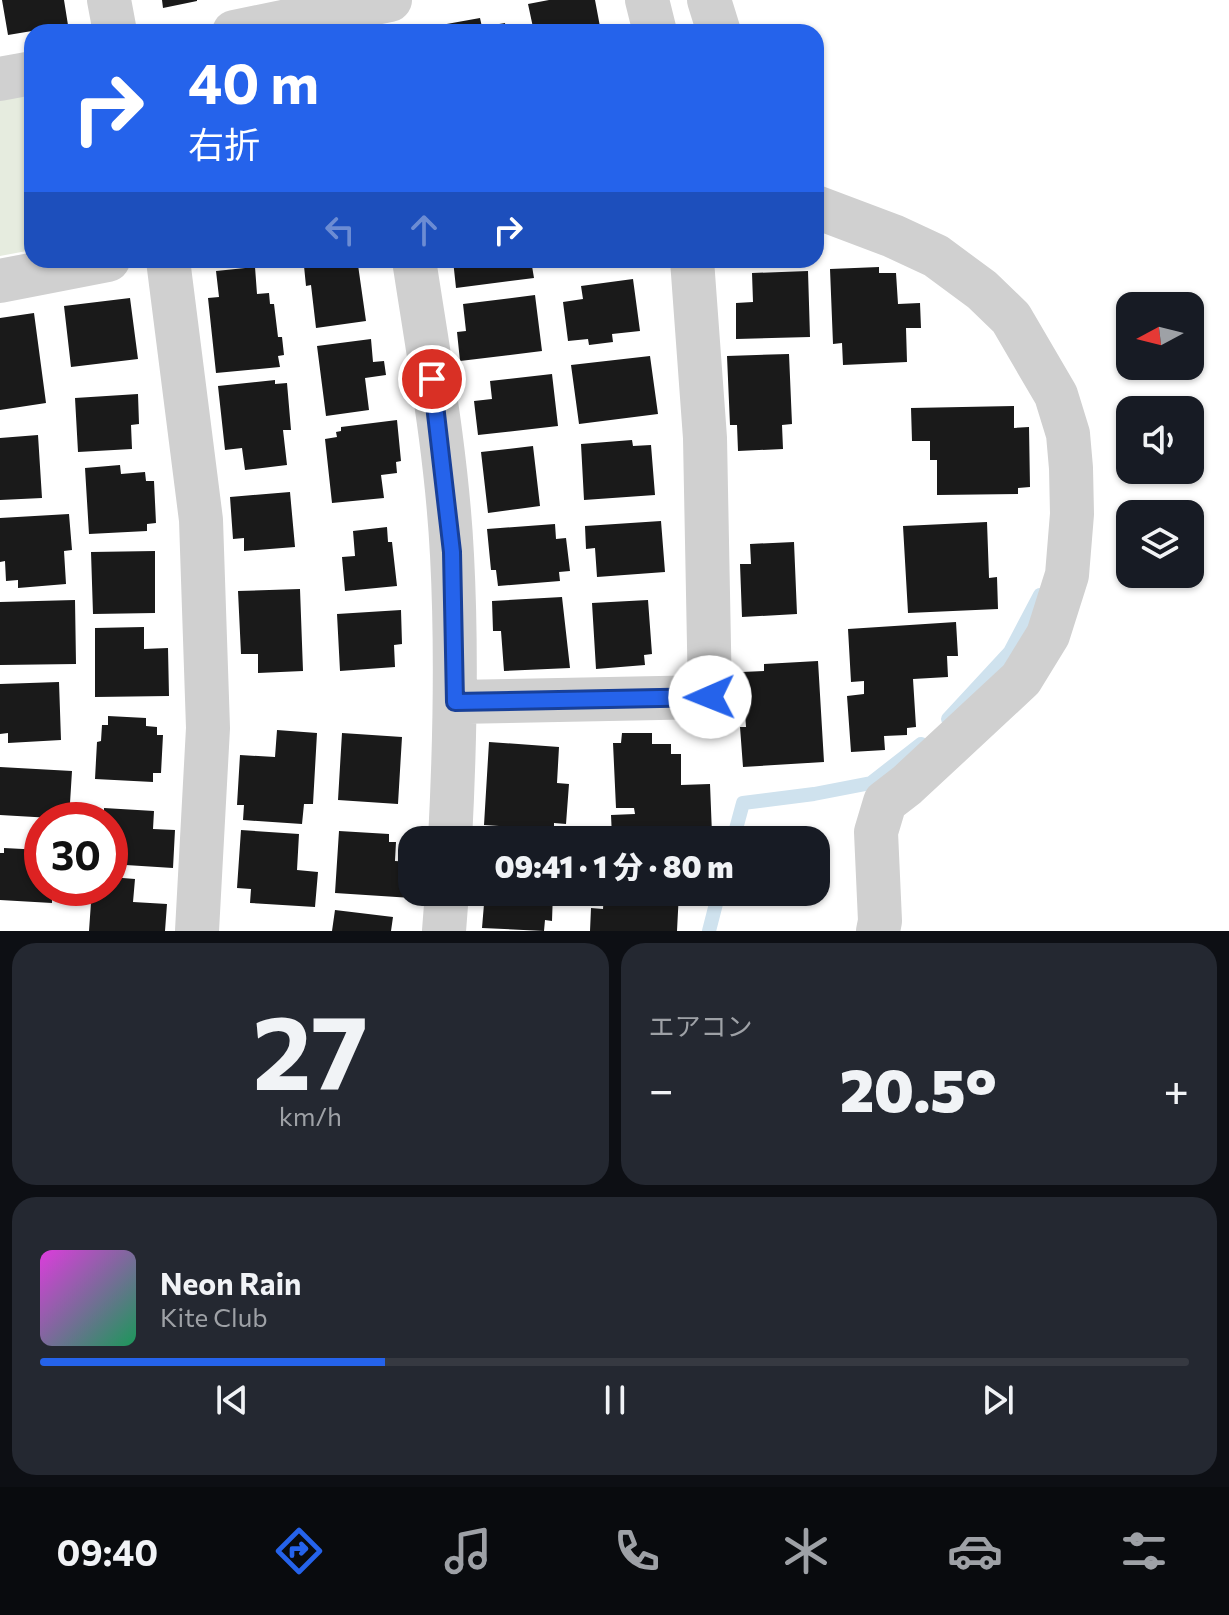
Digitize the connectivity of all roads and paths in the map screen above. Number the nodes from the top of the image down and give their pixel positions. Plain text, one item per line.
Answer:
1 (109, 0) edge
2 (390, 0) edge
3 (647, 0) edge
4 (709, 0) edge
5 (114, 24) edge
6 (273, 24) edge
7 (653, 24) edge
8 (716, 24) edge
9 (24, 74) edge
10 (0, 79) edge
11 (824, 210) edge
12 (67, 268) edge
13 (169, 268) edge
14 (415, 268) edge
15 (693, 268) edge
16 (0, 281) edge
17 (455, 702) junction
18 (451, 826) edge
19 (446, 906) edge
20 (197, 931) edge
21 (444, 931) edge
22 (878, 931) edge

1 - 5 street
2 - 6 street
3 - 7 street
4 - 8 street
9 - 10 street
11 - 22 street
12 - 16 street
13 - 20 street
14 - 17 street
15 - 17 street
17 - 18 street
19 - 21 street

